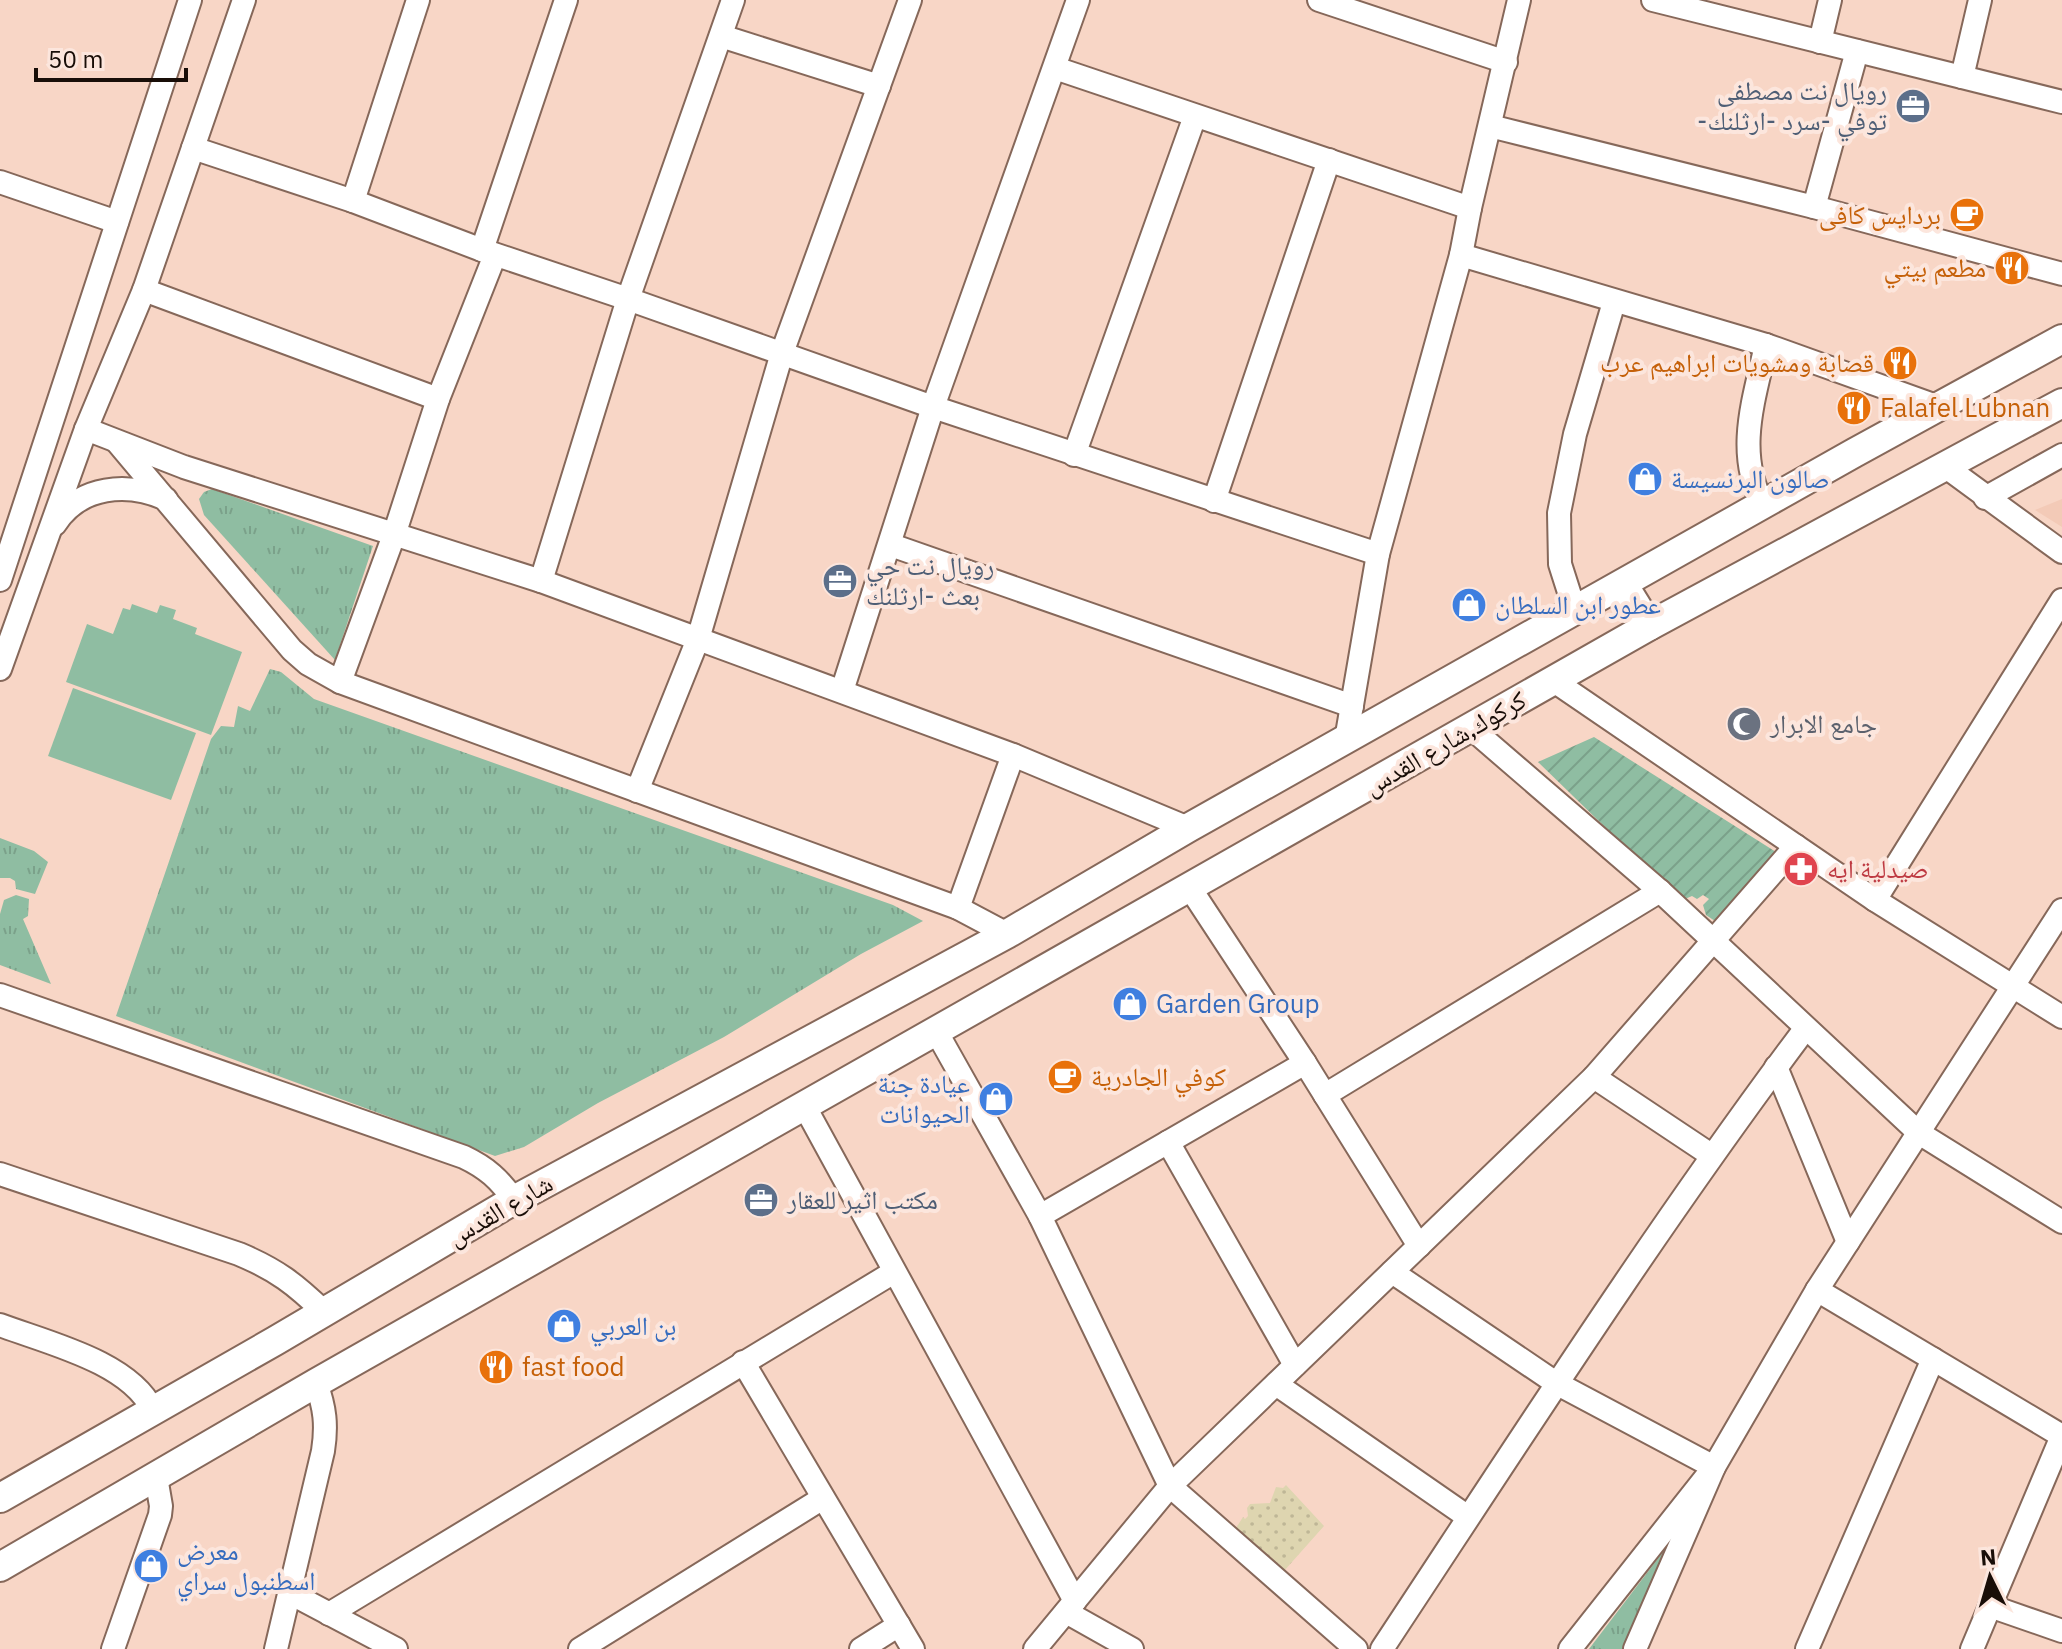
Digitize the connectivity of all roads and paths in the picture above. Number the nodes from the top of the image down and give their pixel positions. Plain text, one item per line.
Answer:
1 (190, 0) edge
2 (244, 0) edge
3 (418, 0) edge
4 (566, 0) edge
5 (733, 0) edge
6 (910, 0) edge
7 (1078, 0) edge
8 (1319, 0) edge
9 (1519, 0) edge
10 (1653, 0) edge
11 (1830, 0) edge
12 (1980, 0) edge
13 (1688, 4) edge
14 (721, 36) junction
15 (1820, 42) junction
16 (1857, 51) junction
17 (1506, 62) junction
18 (1055, 68) junction
19 (1962, 77) junction
20 (879, 86) junction
21 (2062, 102) edge
22 (1195, 116) junction
23 (1490, 126) junction
24 (193, 148) junction
25 (1329, 160) junction
26 (0, 182) edge
27 (353, 201) junction
28 (1814, 207) junction
29 (1470, 208) junction
30 (117, 222) junction
31 (489, 252) junction
32 (1461, 255) junction
33 (2062, 274) edge
34 (144, 290) junction
35 (628, 299) junction
36 (1614, 302) junction
37 (2062, 339) edge
38 (1766, 345) junction
39 (782, 353) junction
40 (438, 399) junction
41 (2062, 403) edge
42 (933, 407) junction
43 (1939, 407) junction
44 (86, 429) junction
45 (113, 438) junction
46 (1074, 455) junction
47 (2062, 455) edge
48 (184, 467) junction
49 (1946, 467) junction
50 (163, 495) junction
51 (1985, 498) junction
52 (1214, 501) junction
53 (1763, 505) junction
54 (48, 535) junction
55 (394, 535) junction
56 (891, 545) junction
57 (2062, 552) edge
58 (1378, 554) junction
59 (0, 579) edge
60 (541, 581) junction
61 (1623, 584) junction
62 (2062, 600) edge
63 (1575, 611) junction
64 (1649, 626) junction
65 (698, 639) junction
66 (0, 669) edge
67 (1554, 681) junction
68 (340, 682) junction
69 (842, 691) junction
70 (1352, 706) junction
71 (1471, 728) junction
72 (1346, 740) junction
73 (1013, 755) junction
74 (637, 791) junction
75 (1188, 828) junction
76 (1796, 846) junction
77 (1190, 888) junction
78 (1660, 891) junction
79 (1875, 900) junction
80 (958, 908) junction
81 (2062, 910) edge
82 (1007, 934) junction
83 (1713, 939) junction
84 (2013, 987) junction
85 (0, 995) edge
86 (2062, 1017) edge
87 (1805, 1029) junction
88 (936, 1031) junction
89 (1305, 1063) junction
90 (1776, 1067) junction
91 (1594, 1077) junction
92 (1325, 1095) junction
93 (805, 1107) junction
94 (1919, 1133) junction
95 (1168, 1142) junction
96 (1711, 1155) junction
97 (0, 1174) edge
98 (514, 1200) junction
99 (1040, 1216) junction
100 (2062, 1222) edge
101 (1848, 1242) junction
102 (1419, 1246) junction
103 (894, 1272) junction
104 (1392, 1272) junction
105 (1817, 1290) junction
106 (324, 1312) junction
107 (0, 1325) edge
108 (1933, 1359) junction
109 (743, 1362) junction
110 (1295, 1365) junction
111 (316, 1383) junction
112 (1556, 1383) junction
113 (1276, 1384) junction
114 (152, 1409) junction
115 (1714, 1467) junction
116 (156, 1477) junction
117 (1170, 1486) junction
118 (0, 1498) edge
119 (823, 1498) junction
120 (1468, 1517) junction
121 (0, 1567) edge
122 (290, 1593) junction
123 (1990, 1606) junction
124 (1070, 1607) junction
125 (329, 1614) junction
126 (899, 1625) junction
127 (2062, 1631) edge
128 (113, 1649) edge
129 (276, 1649) edge
130 (396, 1649) edge
131 (580, 1649) edge
132 (861, 1649) edge
133 (913, 1649) edge
134 (1035, 1649) edge
135 (1132, 1649) edge
136 (1356, 1649) edge
137 (1382, 1649) edge
138 (1570, 1649) edge
139 (1635, 1649) edge
140 (1807, 1649) edge
141 (1972, 1649) edge

1 - 30 street
2 - 24 street
3 - 27 street
4 - 31 street
5 - 14 street
6 - 20 street
7 - 18 street
8 - 17 street
9 - 17 street
10 - 13 street
11 - 15 street
12 - 19 street
13 - 15 street
14 - 20 street
14 - 35 street
15 - 16 street
16 - 19 street
16 - 28 street
17 - 23 street
18 - 22 street
18 - 42 street
19 - 21 street
20 - 39 street
22 - 25 street
22 - 46 street
23 - 28 street
23 - 29 street
24 - 27 street
24 - 34 street
25 - 29 street
25 - 52 street
26 - 30 street
27 - 31 street
28 - 33 street
29 - 32 street
30 - 59 street
31 - 35 street
31 - 40 street
32 - 36 street
32 - 58 street
34 - 40 street
34 - 44 street
35 - 39 street
35 - 60 street
36 - 38 street
36 - 63 street
37 - 43 main road, كركوك,شارع القدس
38 - 43 street
38 - 53 street
39 - 42 street
39 - 65 street
40 - 55 street
41 - 49 main road, كركوك,شارع القدس
42 - 46 street
42 - 56 street
43 - 53 main road, كركوك,شارع القدس
44 - 45 street
44 - 54 street
45 - 48 street
45 - 50 street
46 - 52 street
47 - 51 street
48 - 50 street
48 - 55 street
49 - 51 street
49 - 64 main road, كركوك,شارع القدس
50 - 54 street
50 - 68 street
51 - 57 street
52 - 58 street
53 - 61 main road, كركوك,شارع القدس
54 - 66 street
55 - 60 street
55 - 68 street
56 - 69 street
56 - 70 street
58 - 70 street
60 - 65 street
61 - 63 main road, كركوك,شارع القدس
61 - 64 main road
62 - 79 street
63 - 72 main road, كركوك,شارع القدس
64 - 67 main road, كركوك,شارع القدس
65 - 69 street
65 - 74 street
67 - 71 main road, كركوك,شارع القدس
67 - 76 street
68 - 74 street
69 - 73 street
70 - 72 street
71 - 77 main road, كركوك,شارع القدس
71 - 78 street
72 - 75 main road, كركوك,شارع القدس
73 - 75 street
73 - 80 street
74 - 80 street
75 - 82 main road, كركوك,شارع القدس
76 - 79 street
76 - 83 street
77 - 88 main road, كركوك,شارع القدس
77 - 89 street
78 - 83 street
78 - 92 street
79 - 84 street
80 - 82 street
81 - 84 street
82 - 98 main road, شارع القدس
83 - 87 street
83 - 91 street
84 - 86 street
84 - 94 street
85 - 98 street
87 - 90 street
87 - 94 street
88 - 93 main road, كركوك,شارع القدس
88 - 99 street
89 - 92 street
89 - 95 street
90 - 96 street
90 - 101 street
91 - 96 street
91 - 102 street
92 - 102 street
93 - 103 street
93 - 111 main road
94 - 100 street
94 - 101 street
95 - 99 street
95 - 110 street
96 - 112 street
97 - 106 street
98 - 106 main road, شارع القدس
99 - 117 street
101 - 105 street
102 - 104 street
103 - 109 street
103 - 124 street
104 - 110 street
104 - 112 street
105 - 108 street
105 - 115 street
106 - 114 main road, شارع القدس
107 - 114 street
108 - 123 street
108 - 140 street
109 - 119 street
109 - 125 street
110 - 113 street
111 - 116 main road
111 - 122 street
112 - 115 street
112 - 120 street
113 - 117 street
113 - 120 street
114 - 118 main road, شارع القدس
115 - 138 street
115 - 139 street
116 - 121 main road
116 - 128 street
117 - 124 street
117 - 136 street
119 - 126 street
119 - 131 street
120 - 137 street
122 - 125 street
122 - 129 street
123 - 127 street
123 - 141 street
124 - 134 street
124 - 135 street
125 - 130 street
126 - 132 street
126 - 133 street

